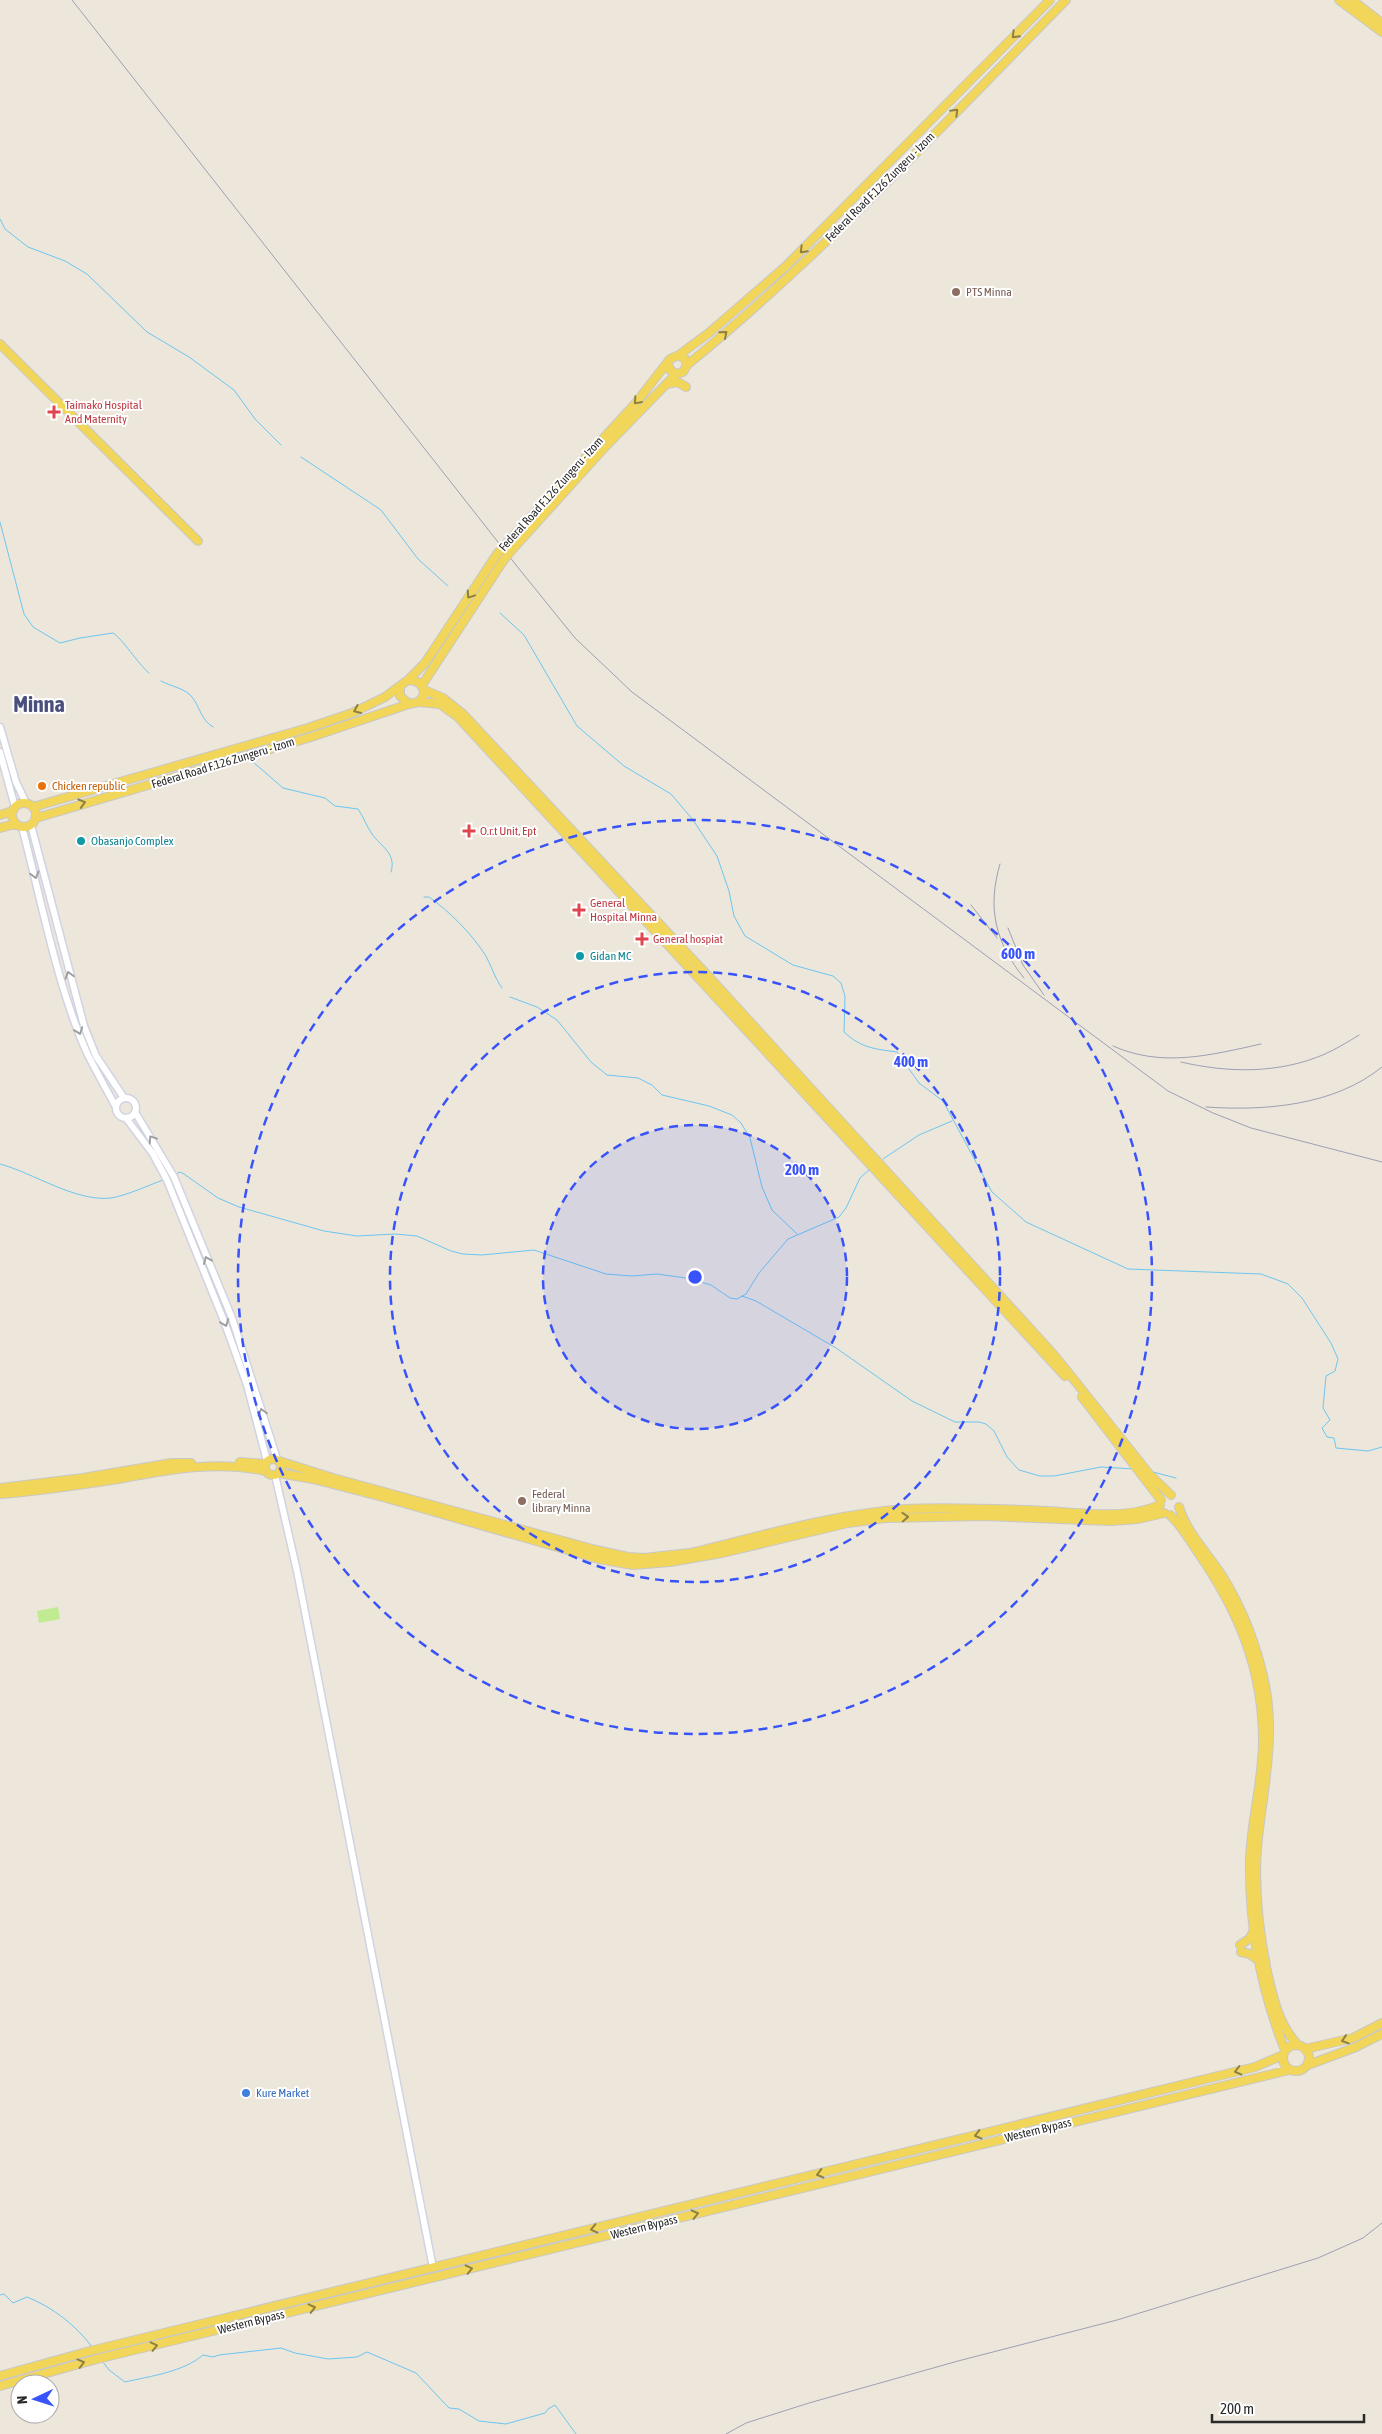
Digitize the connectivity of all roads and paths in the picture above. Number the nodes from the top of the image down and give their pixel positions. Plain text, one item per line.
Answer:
1 (1066, 0) edge
2 (1339, 0) edge
3 (1352, 0) edge
4 (1049, 1) edge
5 (1056, 9) junction
6 (1382, 23) edge
7 (1382, 32) edge
8 (0, 344) edge
9 (679, 355) junction
10 (668, 364) junction
11 (687, 365) junction
12 (676, 374) junction
13 (666, 384) junction
14 (686, 387) dead end
15 (198, 541) dead end
16 (508, 547) junction
17 (408, 680) junction
18 (400, 688) junction
19 (423, 688) junction
20 (419, 702) junction
21 (409, 704) junction
22 (0, 727) edge
23 (0, 752) edge
24 (30, 805) junction
25 (14, 809) junction
26 (0, 816) edge
27 (36, 818) junction
28 (31, 825) junction
29 (19, 826) junction
30 (0, 828) edge
31 (124, 1098) junction
32 (116, 1107) junction
33 (135, 1112) junction
34 (126, 1118) junction
35 (278, 1460) junction
36 (266, 1465) junction
37 (1140, 1469) junction
38 (277, 1474) junction
39 (0, 1488) edge
40 (0, 1494) edge
41 (1171, 1495) junction
42 (1160, 1502) junction
43 (1179, 1507) junction
44 (1167, 1514) junction
45 (1254, 1931) junction
46 (1258, 1960) junction
47 (1382, 2023) edge
48 (1382, 2034) edge
49 (1297, 2044) junction
50 (1305, 2049) junction
51 (1284, 2052) junction
52 (1308, 2065) junction
53 (1289, 2070) junction
54 (778, 2184) junction
55 (780, 2194) junction
56 (433, 2268) junction
57 (0, 2376) edge
58 (0, 2386) edge

1 - 5 main road, Federal Road F.126 Zungeru - Izom
2 - 7 main road
3 - 6 main road
4 - 5 main road
4 -> 9 main road, Federal Road F.126 Zungeru - Izom
11 -> 5 main road, Federal Road F.126 Zungeru - Izom
8 - 15 main road
9 - 10 main road
9 - 11 main road
10 - 12 main road
10 -> 16 main road, Federal Road F.126 Zungeru - Izom
11 - 12 main road
12 - 13 main road, Federal Road F.126 Zungeru - Izom
13 - 14 main road
13 - 16 main road, Federal Road F.126 Zungeru - Izom
16 -> 17 main road, Federal Road F.126 Zungeru - Izom, bridge
16 - 19 main road, Federal Road F.126 Zungeru - Izom, bridge
17 - 18 main road
17 - 19 main road
18 - 21 main road
18 -> 24 main road, Federal Road F.126 Zungeru - Izom
19 - 20 main road
19 - 37 main road
20 - 21 main road
20 - 37 main road
27 -> 21 main road, Federal Road F.126 Zungeru - Izom
22 - 24 street
23 - 25 street
24 - 25 main road
24 - 27 main road
25 - 26 main road
25 - 29 main road
27 - 28 main road
28 - 29 main road
31 -> 28 street
29 - 30 main road
29 -> 32 street
31 - 32 street
31 - 33 street
32 - 34 street
33 - 34 street
35 -> 33 street
34 -> 36 street
35 - 36 main road
35 - 38 main road
35 - 42 main road
36 - 38 main road
36 - 39 main road
36 - 40 main road
37 - 41 main road
37 - 42 main road
38 -> 44 main road
38 - 56 street
41 - 42 main road
41 - 43 main road
42 - 44 main road
43 - 44 main road
43 - 49 main road
44 - 45 main road
45 - 46 main road
45 - 46 main road
46 - 51 main road
47 -> 50 main road
48 - 52 main road
49 - 50 main road
49 - 51 main road
50 - 52 main road
51 - 53 main road
51 -> 54 main road, Western Bypass
52 - 53 main road
53 - 55 main road, Western Bypass
54 - 55 main road
54 -> 56 main road, Western Bypass
58 -> 55 main road, Western Bypass
56 - 57 main road, Western Bypass

